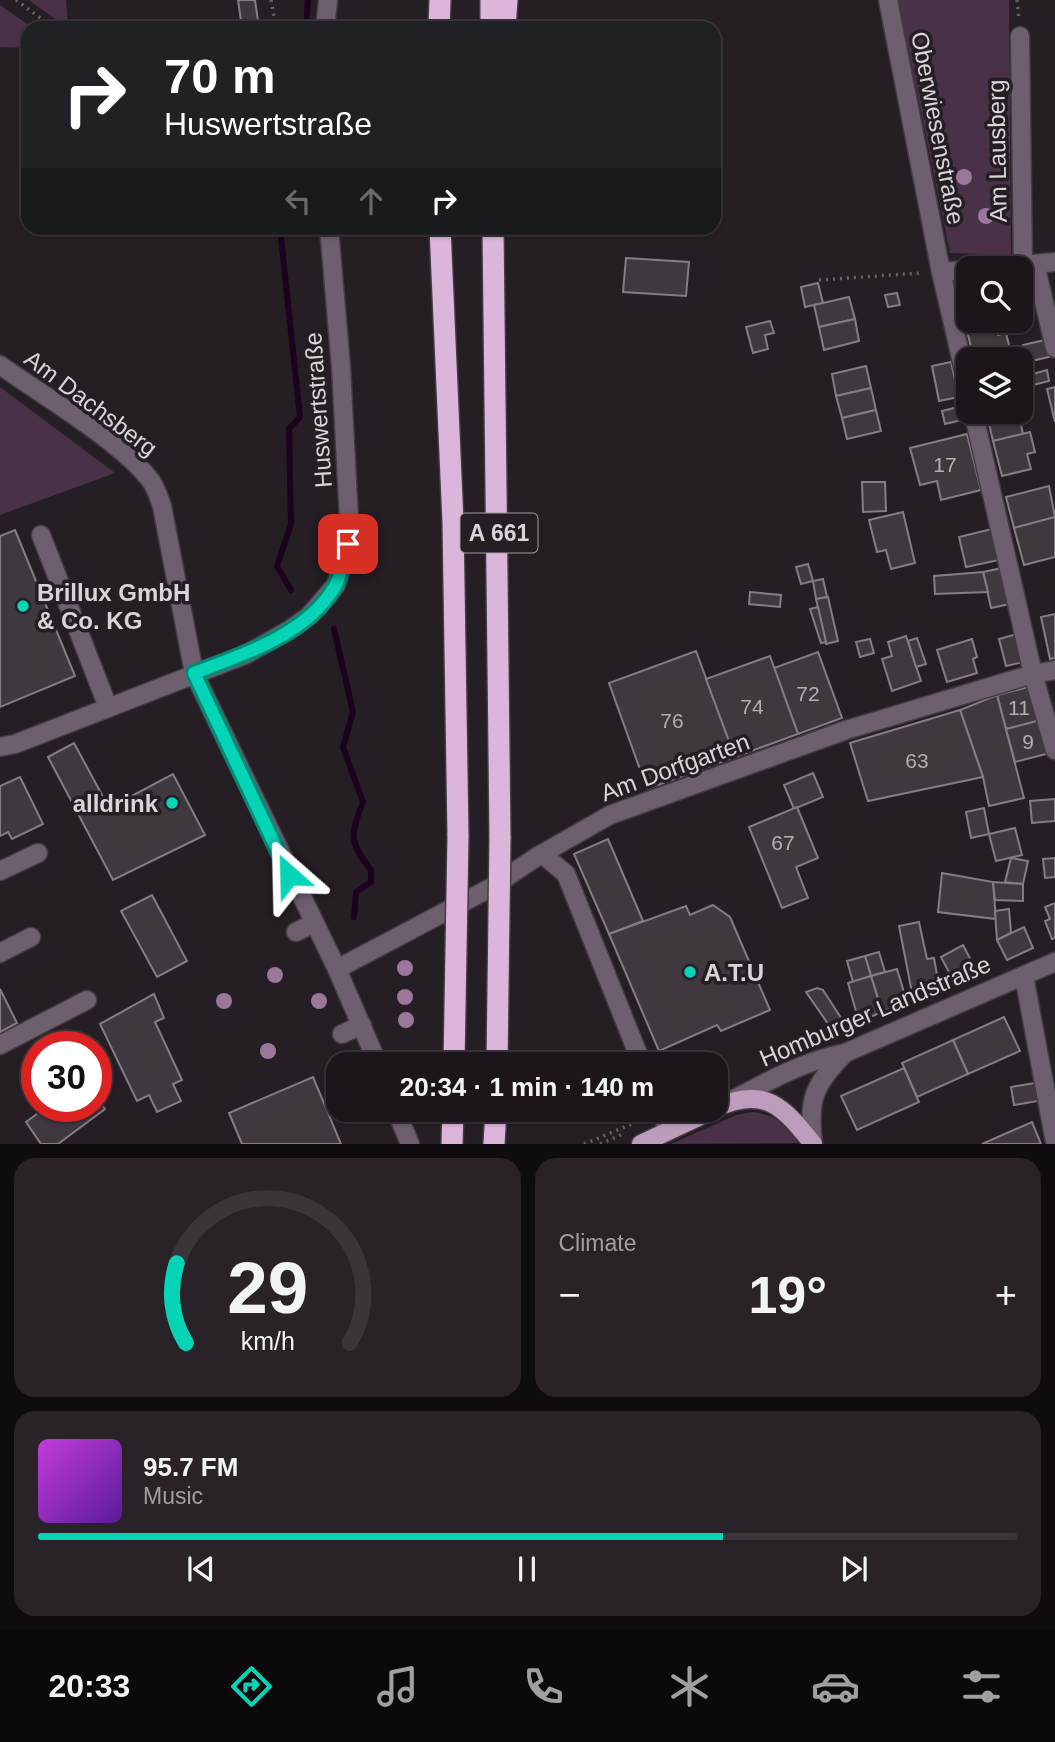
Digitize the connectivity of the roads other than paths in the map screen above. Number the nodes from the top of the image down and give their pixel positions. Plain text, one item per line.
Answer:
1 (328, 0) edge
2 (440, 0) edge
3 (491, 0) edge
4 (507, 0) edge
5 (888, 0) edge
6 (326, 21) edge
7 (439, 21) edge
8 (491, 21) edge
9 (506, 21) edge
10 (1020, 36) dead end
11 (329, 235) edge
12 (440, 235) edge
13 (494, 235) edge
14 (1029, 256) edge
15 (1055, 262) edge
16 (1033, 264) edge
17 (956, 271) edge
18 (941, 272) junction
19 (1033, 277) edge
20 (958, 347) edge
21 (1055, 348) edge
22 (0, 365) edge
23 (976, 424) edge
24 (41, 535) dead end
25 (1055, 670) edge
26 (194, 673) junction
27 (1033, 674) junction
28 (108, 707) junction
29 (0, 747) edge
30 (1055, 750) edge
31 (38, 853) dead end
32 (542, 854) junction
33 (0, 871) edge
34 (31, 937) dead end
35 (0, 953) edge
36 (1055, 962) edge
37 (337, 969) junction
38 (1024, 976) junction
39 (87, 1000) dead end
40 (362, 1025) junction
41 (342, 1034) dead end
42 (0, 1045) edge
43 (373, 1052) edge
44 (454, 1052) edge
45 (497, 1052) edge
46 (637, 1052) edge
47 (845, 1054) junction
48 (728, 1102) edge
49 (728, 1106) edge
50 (401, 1122) edge
51 (453, 1122) edge
52 (495, 1122) edge
53 (665, 1122) edge
54 (685, 1122) edge
55 (668, 1130) junction
56 (1055, 1142) edge
57 (410, 1143) edge
58 (452, 1143) edge
59 (494, 1143) edge
60 (641, 1143) edge
61 (813, 1143) edge

1 - 6 street
2 - 7 highway
3 - 8 highway
4 - 9 highway
5 - 18 street, Oberwiesenstraße
10 - 14 street, Am Lausberg
11 - 26 street, Huswertstraße
12 - 44 highway, A 661, bridge
13 - 45 highway, A 661, bridge
15 - 16 street
17 - 18 street
18 - 20 street, Oberwiesenstraße
19 - 21 street, Am Lausberg
22 - 26 street, Am Dachsberg
23 - 27 street
24 - 28 street
25 - 27 street, Am Dorfgarten
26 - 28 street, Huswertstraße
26 - 37 street, Am Dachsberg
27 - 30 street
27 - 32 street, Am Dorfgarten
28 - 29 street, Huswertstraße
31 - 33 street
32 - 37 street, Am Dorfgarten
32 - 46 street
34 - 35 street
36 - 38 street, Homburger Landstraße
37 - 40 street, Am Dachsberg
38 - 47 street, Homburger Landstraße
38 - 56 street
39 - 42 street
40 - 41 street
40 - 43 street, Am Dachsberg
47 - 48 street, Homburger Landstraße
47 - 61 street
49 - 61 main road
50 - 57 street
51 - 58 highway
52 - 59 highway
53 - 55 street
54 - 55 main road, Homburger Landstraße
55 - 60 main road, Homburger Landstraße

